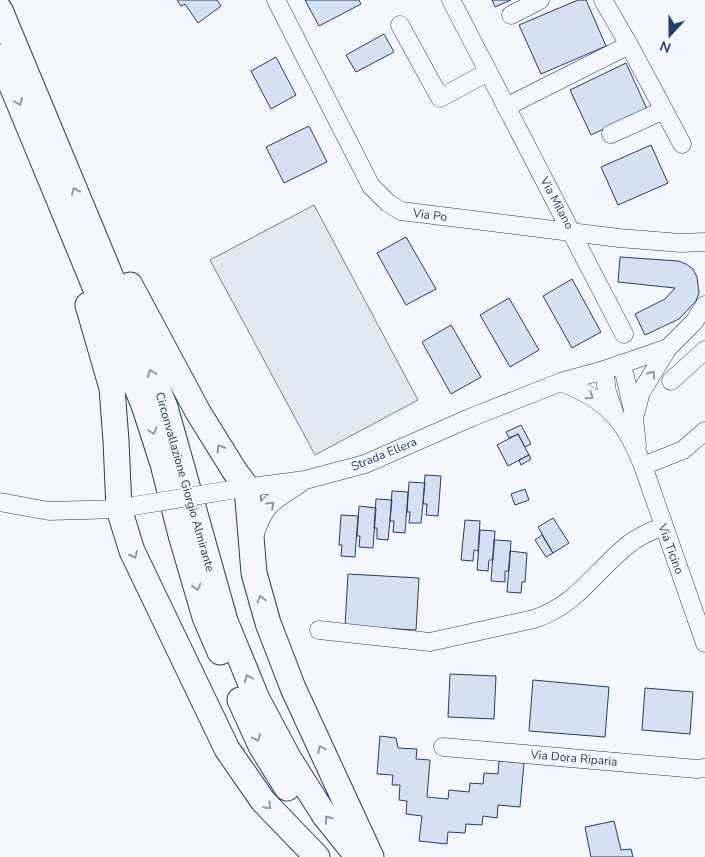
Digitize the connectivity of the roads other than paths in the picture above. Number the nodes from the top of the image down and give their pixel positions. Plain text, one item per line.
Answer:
1 (276, 0) edge
2 (451, 0) edge
3 (540, 0) edge
4 (603, 0) edge
5 (0, 10) edge
6 (511, 15) dead end
7 (400, 25) dead end
8 (629, 45) junction
9 (0, 57) edge
10 (488, 72) junction
11 (506, 107) junction
12 (664, 110) junction
13 (611, 134) dead end
14 (682, 144) dead end
15 (81, 229) junction
16 (572, 231) junction
17 (705, 242) edge
18 (705, 305) edge
19 (624, 334) dead end
20 (668, 348) junction
21 (705, 350) edge
22 (612, 367) junction
23 (671, 381) dead end
24 (561, 382) junction
25 (615, 415) junction
26 (634, 418) junction
27 (705, 432) edge
28 (640, 460) junction
29 (305, 480) junction
30 (238, 489) junction
31 (0, 502) edge
32 (126, 508) junction
33 (663, 526) junction
34 (252, 542) junction
35 (319, 630) dead end
36 (705, 644) edge
37 (444, 747) dead end
38 (705, 768) edge
39 (317, 857) edge
40 (336, 857) edge
41 (358, 857) edge
42 (371, 857) edge

1 - 16 street, Via Po
2 - 10 street, Via Milano
3 - 6 street
4 - 8 street
15 -> 5 highway, Circonvallazione Giorgio Almirante
7 - 10 street
8 - 11 street
8 - 12 street
9 -> 15 highway, Circonvallazione Giorgio Almirante
10 - 11 street, Via Milano
11 - 16 street, Via Milano
12 - 13 street
12 - 14 street
30 -> 15 highway
15 - 32 highway
15 -> 40 highway, Circonvallazione Giorgio Almirante
41 -> 15 highway, Circonvallazione Giorgio Almirante
16 - 17 street, Via Po
16 - 19 street, Via Milano
18 - 20 street, Strada Ellera
20 - 22 street, Strada Ellera
26 -> 20 street
21 - 23 street
22 - 24 street, Strada Ellera
22 - 25 street
22 - 26 street
24 -> 25 street
24 - 29 street, Strada Ellera
25 - 28 street
26 - 28 street
27 - 28 street
28 - 33 street, Via Ticino
29 - 30 street, Strada Ellera
34 -> 29 street
30 - 32 street, Strada Ellera, bridge
30 - 34 highway
31 - 32 street, Strada Ellera
32 -> 39 highway
33 - 35 street
33 - 36 street, Via Ticino
42 -> 34 highway
37 - 38 street, Via Dora Riparia

